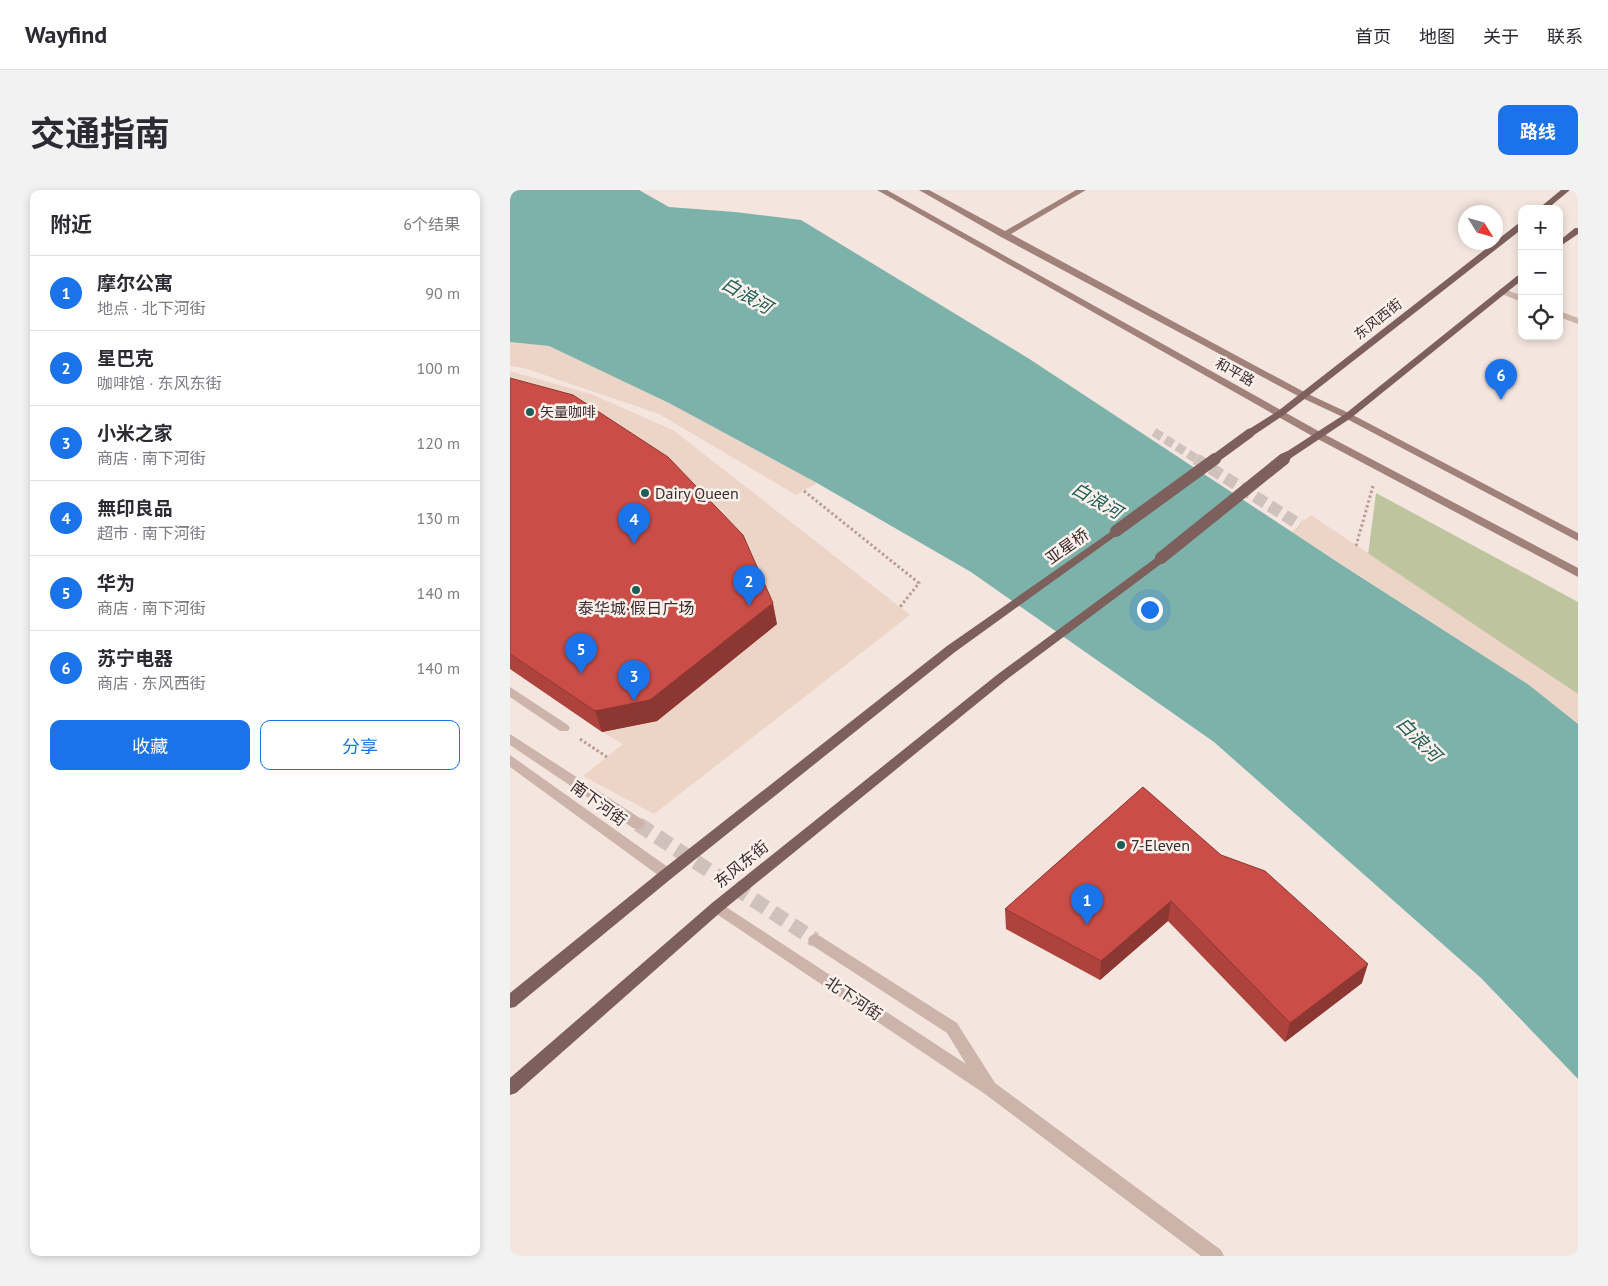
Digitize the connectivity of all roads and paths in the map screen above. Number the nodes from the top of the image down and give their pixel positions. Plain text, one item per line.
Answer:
1 (881, 190) edge
2 (922, 190) edge
3 (1082, 190) edge
4 (1566, 190) edge
5 (1547, 205) edge
6 (1518, 228) edge
7 (1578, 230) edge
8 (1004, 235) junction
9 (1563, 242) edge
10 (1518, 278) edge
11 (1502, 291) junction
12 (1518, 297) edge
13 (1563, 315) edge
14 (1578, 321) edge
15 (1303, 395) junction
16 (1281, 413) junction
17 (1348, 416) junction
18 (1250, 433) joint
19 (1318, 435) junction
20 (1379, 466) junction
21 (804, 491) dead end
22 (1578, 538) edge
23 (1356, 546) dead end
24 (1578, 573) edge
25 (900, 607) dead end
26 (510, 690) edge
27 (564, 728) joint
28 (510, 738) edge
29 (607, 757) dead end
30 (510, 760) edge
31 (638, 824) tunnel mouth
32 (667, 874) junction
33 (717, 907) junction
34 (815, 940) tunnel mouth
35 (510, 1002) edge
36 (510, 1088) edge
37 (991, 1089) junction
38 (1215, 1256) edge

1 - 16 main road, 和平路
2 - 8 main road, 和平路
3 - 8 main road
4 - 5 main road
6 - 15 main road, 东风西街
7 - 9 main road
8 - 15 main road, 和平路
10 - 11 main road
11 - 12 street
11 - 17 main road
13 - 14 street
15 - 16 main road, 东风西街
15 - 17 main road, 和平路
16 - 18 main road, 东风西街
16 - 19 main road, 和平路
17 - 19 main road
17 - 22 main road, 和平路
18 - 32 main road, 亚星桥, bridge
19 - 20 main road, 和平路
19 - 33 main road, 东风东街, bridge
20 - 23 path
20 - 24 main road, 和平路
21 - 25 path
26 - 27 street
27 - 29 path
28 - 31 street
30 - 32 street, 南下河街
32 - 35 main road
33 - 36 main road, 东风东街
33 - 37 street, 北下河街
34 - 37 street, 北下河街
37 - 38 street, 北下河街

